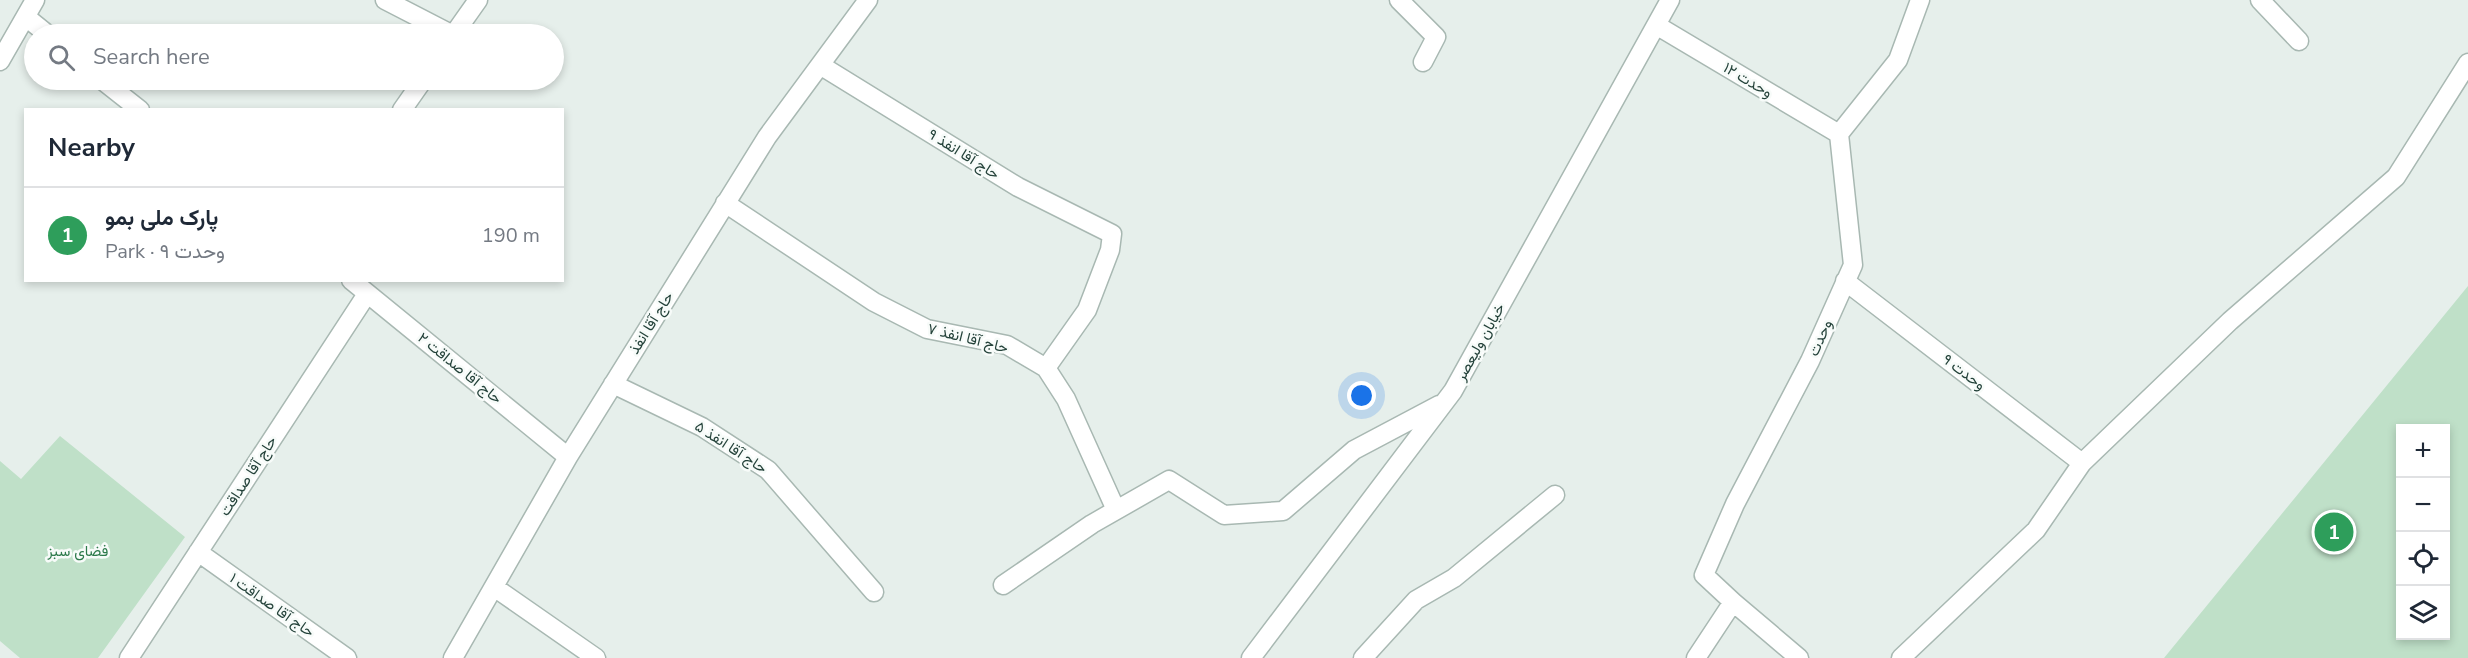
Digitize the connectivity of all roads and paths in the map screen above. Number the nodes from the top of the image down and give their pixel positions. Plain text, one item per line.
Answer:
1 (35, 0) edge
2 (385, 0) edge
3 (478, 0) edge
4 (868, 0) edge
5 (1399, 0) edge
6 (1670, 0) edge
7 (1920, 0) edge
8 (2260, 0) edge
9 (26, 17) junction
10 (35, 24) edge
11 (433, 24) edge
12 (460, 24) edge
13 (1656, 25) junction
14 (2299, 41) dead end
15 (0, 62) edge
16 (1424, 62) dead end
17 (2468, 63) edge
18 (820, 65) junction
19 (115, 90) edge
20 (416, 90) edge
21 (137, 108) edge
22 (403, 108) edge
23 (1839, 134) junction
24 (725, 203) junction
25 (1845, 281) junction
26 (353, 282) edge
27 (368, 294) junction
28 (1046, 368) junction
29 (613, 384) junction
30 (1444, 402) junction
31 (568, 456) junction
32 (2082, 463) junction
33 (1555, 495) dead end
34 (1116, 510) junction
35 (198, 552) junction
36 (1004, 585) dead end
37 (494, 586) junction
38 (874, 592) dead end
39 (1733, 602) junction
40 (129, 658) edge
41 (347, 658) edge
42 (453, 658) edge
43 (596, 658) edge
44 (1251, 658) edge
45 (1363, 658) edge
46 (1696, 658) edge
47 (1799, 658) edge
48 (1901, 658) edge

1 - 9 street
2 - 11 street
3 - 12 street
4 - 18 street, حاج آقا انفذ
5 - 16 street
6 - 13 street, خیابان ولیعصر
7 - 23 street
8 - 14 street
9 - 10 street
9 - 15 street
13 - 23 street, وحدت ۱۲
13 - 30 street, خیابان ولیعصر
17 - 32 street
18 - 24 street, حاج آقا انفذ
18 - 28 street, حاج آقا انفذ ۹
19 - 21 street
20 - 22 street
23 - 25 street, وحدت
24 - 28 street, حاج آقا انفذ ۷
24 - 29 street, حاج آقا انفذ
25 - 32 street, وحدت ۹
25 - 39 street, وحدت
26 - 27 street, حاج آقا صداقت ۲
27 - 31 street, حاج آقا صداقت ۲
27 - 35 street, حاج آقا صداقت
28 - 34 street, حاج آقا انفذ ۷
29 - 31 street, حاج آقا انفذ
29 - 38 street, حاج آقا انفذ ۵
30 - 34 street
30 - 44 street, خیابان ولیعصر
31 - 37 street, حاج آقا انفذ
32 - 48 street
33 - 45 street
34 - 36 street
35 - 40 street, حاج آقا صداقت
35 - 41 street, حاج آقا صداقت ۱
37 - 42 street, حاج آقا انفذ
37 - 43 street
39 - 46 street
39 - 47 street

